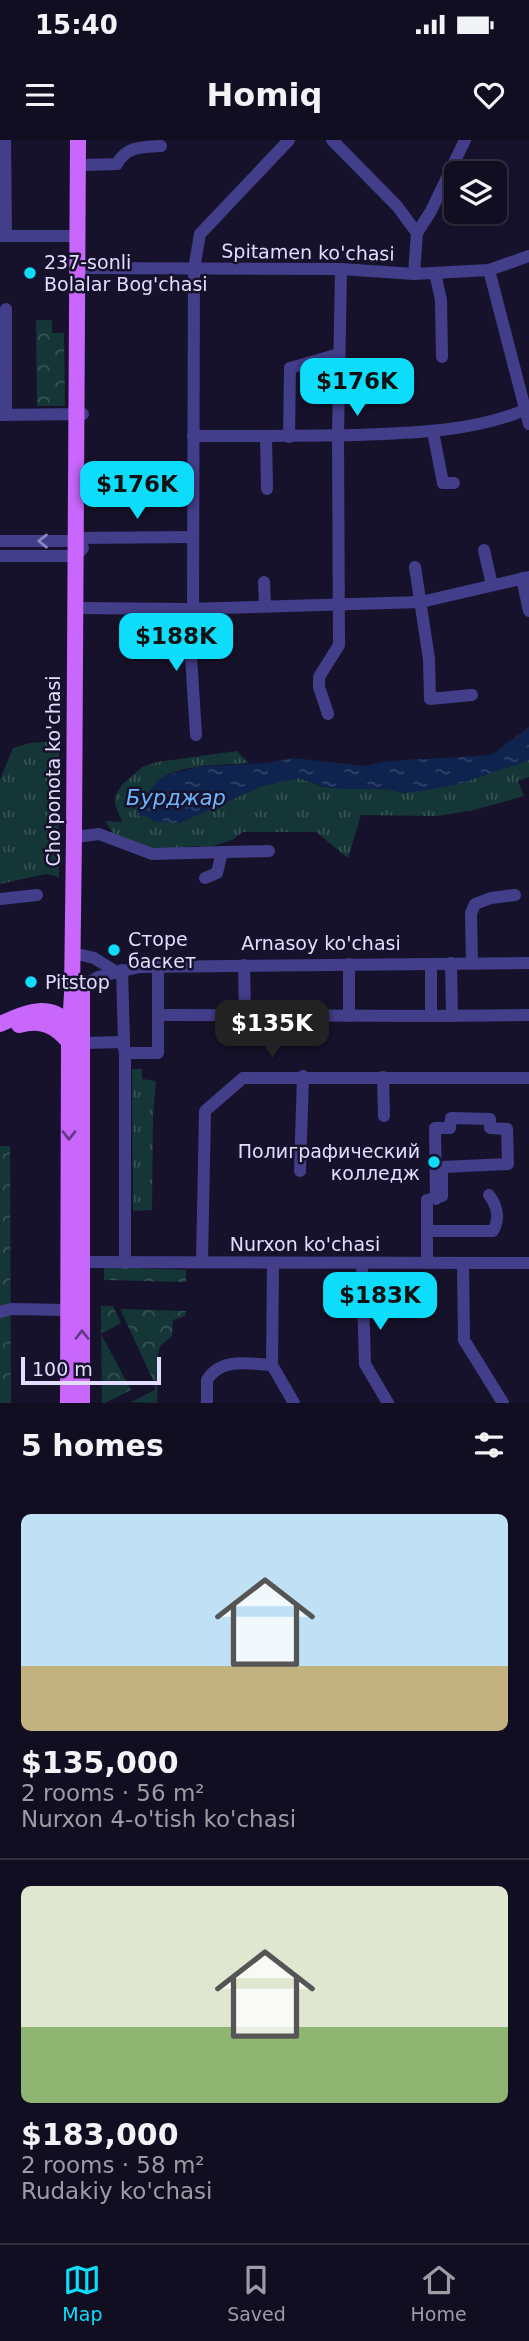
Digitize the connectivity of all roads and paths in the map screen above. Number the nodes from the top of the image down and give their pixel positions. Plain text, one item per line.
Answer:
1 (5, 140) edge
2 (78, 140) edge
3 (84, 140) edge
4 (289, 140) edge
5 (332, 140) edge
6 (465, 140) edge
7 (162, 146) dead end
8 (2, 158) edge
9 (84, 164) junction
10 (3, 192) edge
11 (417, 233) junction
12 (3, 236) edge
13 (78, 236) junction
14 (529, 256) edge
15 (81, 268) junction
16 (194, 269) junction
17 (341, 269) junction
18 (489, 270) junction
19 (435, 273) junction
20 (414, 274) junction
21 (6, 309) dead end
22 (3, 338) edge
23 (340, 354) junction
24 (442, 356) dead end
25 (3, 370) edge
26 (525, 410) junction
27 (80, 414) junction
28 (3, 415) edge
29 (529, 424) edge
30 (433, 432) junction
31 (338, 435) junction
32 (193, 436) junction
33 (266, 436) junction
34 (289, 437) junction
35 (454, 483) dead end
36 (268, 489) dead end
37 (192, 537) junction
38 (0, 541) edge
39 (79, 544) junction
40 (484, 550) dead end
41 (0, 556) edge
42 (415, 567) dead end
43 (526, 577) edge
44 (264, 582) dead end
45 (492, 585) junction
46 (421, 602) junction
47 (265, 605) junction
48 (338, 606) junction
49 (79, 608) junction
50 (191, 609) junction
51 (529, 611) edge
52 (472, 695) dead end
53 (328, 715) dead end
54 (196, 735) dead end
55 (80, 835) junction
56 (269, 851) dead end
57 (222, 852) junction
58 (205, 878) dead end
59 (37, 895) dead end
60 (515, 895) dead end
61 (0, 899) edge
62 (82, 955) junction
63 (451, 963) junction
64 (472, 963) junction
65 (529, 963) edge
66 (349, 964) junction
67 (431, 964) junction
68 (244, 965) junction
69 (158, 966) junction
70 (118, 970) junction
71 (77, 990) junction
72 (48, 1010) junction
73 (158, 1015) junction
74 (245, 1015) junction
75 (529, 1015) edge
76 (349, 1016) junction
77 (431, 1016) junction
78 (452, 1016) junction
79 (31, 1022) junction
80 (0, 1024) edge
81 (69, 1024) junction
82 (0, 1032) edge
83 (75, 1043) junction
84 (124, 1048) junction
85 (303, 1076) junction
86 (383, 1077) junction
87 (529, 1078) edge
88 (384, 1116) dead end
89 (300, 1171) dead end
90 (489, 1195) dead end
91 (436, 1199) junction
92 (427, 1231) junction
93 (75, 1262) junction
94 (202, 1262) junction
95 (125, 1263) junction
96 (273, 1263) junction
97 (362, 1263) junction
98 (427, 1263) junction
99 (463, 1263) junction
100 (529, 1264) edge
101 (68, 1310) junction
102 (0, 1312) edge
103 (272, 1365) junction
104 (68, 1403) edge
105 (82, 1403) edge
106 (207, 1403) edge
107 (294, 1403) edge
108 (387, 1403) edge
109 (503, 1403) edge

1 - 8 street
2 - 13 main road, Cho'ponota ko'chasi
3 - 9 main road, Cho'ponota ko'chasi
4 - 16 street
5 - 11 street
6 - 11 street
7 - 9 street
8 - 10 street
9 - 15 main road, Cho'ponota ko'chasi
10 - 12 street
11 - 20 street
12 - 13 street
13 - 15 main road, Cho'ponota ko'chasi
14 - 18 street, Spitamen ko'chasi
15 - 16 street, Spitamen ko'chasi
15 - 27 main road, Cho'ponota ko'chasi
16 - 17 street, Spitamen ko'chasi
16 - 32 street
17 - 20 street, Spitamen ko'chasi
17 - 23 street
18 - 19 street, Spitamen ko'chasi
18 - 26 street
19 - 20 street, Spitamen ko'chasi
19 - 24 street
21 - 22 street
22 - 25 street
23 - 31 street
23 - 34 street
25 - 28 street
26 - 29 street
26 - 30 street
27 - 28 street
27 - 39 main road, Cho'ponota ko'chasi
30 - 31 street
30 - 35 street
31 - 34 street
31 - 48 street
32 - 33 street
32 - 37 street
33 - 34 street
33 - 36 street
37 - 39 street
37 - 50 street
39 -> 38 street
39 - 41 street
39 - 49 main road, Cho'ponota ko'chasi
40 - 45 street
42 - 46 street
43 - 45 street
43 - 51 street
44 - 47 street
45 - 46 street
46 - 48 street
46 - 52 street
47 - 48 street
47 - 50 street
48 - 53 street
49 - 50 street
49 - 55 main road, Cho'ponota ko'chasi
50 - 54 street
55 - 57 street
55 - 62 main road, Cho'ponota ko'chasi
55 - 71 main road, Cho'ponota ko'chasi
56 - 57 street
57 - 58 street
59 - 61 street
60 - 64 street
62 - 70 street
62 - 71 main road, Cho'ponota ko'chasi
63 - 64 street, Arnasoy ko'chasi
63 - 67 street, Arnasoy ko'chasi
63 - 78 street
64 - 65 street, Arnasoy ko'chasi
66 - 67 street, Arnasoy ko'chasi
66 - 68 street, Arnasoy ko'chasi
66 - 76 street
67 - 77 street
68 - 69 street, Arnasoy ko'chasi
68 - 74 street
69 - 70 street, Arnasoy ko'chasi
69 - 73 street
70 - 71 street, Arnasoy ko'chasi
70 - 84 street
71 - 72 main road, Arnasoy ko'chasi
71 - 81 main road, Cho'ponota ko'chasi
71 - 83 main road, Cho'ponota ko'chasi
72 - 79 main road, Arnasoy ko'chasi
72 - 80 main road, Arnasoy ko'chasi
72 - 81 main road
73 - 74 street
73 - 84 street
74 - 76 street
75 - 78 street
76 - 77 street
77 - 78 street
79 - 82 main road, Arnasoy ko'chasi
79 - 83 main road
81 - 83 main road
83 - 84 street
83 - 93 main road, Cho'ponota ko'chasi
84 - 95 street
85 - 86 street
85 - 89 street
85 - 94 street
86 - 87 street
86 - 88 street
90 - 92 street
91 - 91 street
91 - 92 street
92 - 98 street
93 - 95 street, Nurxon ko'chasi
93 - 101 main road, Cho'ponota ko'chasi
105 -> 93 main road, Cho'ponota ko'chasi
94 - 95 street, Nurxon ko'chasi
94 - 96 street, Nurxon ko'chasi
96 - 97 street, Nurxon ko'chasi
96 - 103 street
97 - 98 street, Nurxon ko'chasi
97 - 108 street
98 - 99 street, Nurxon ko'chasi
99 - 100 street, Nurxon ko'chasi
99 - 109 street
101 - 102 street
101 - 104 main road, Cho'ponota ko'chasi
103 - 106 street
103 - 107 street

